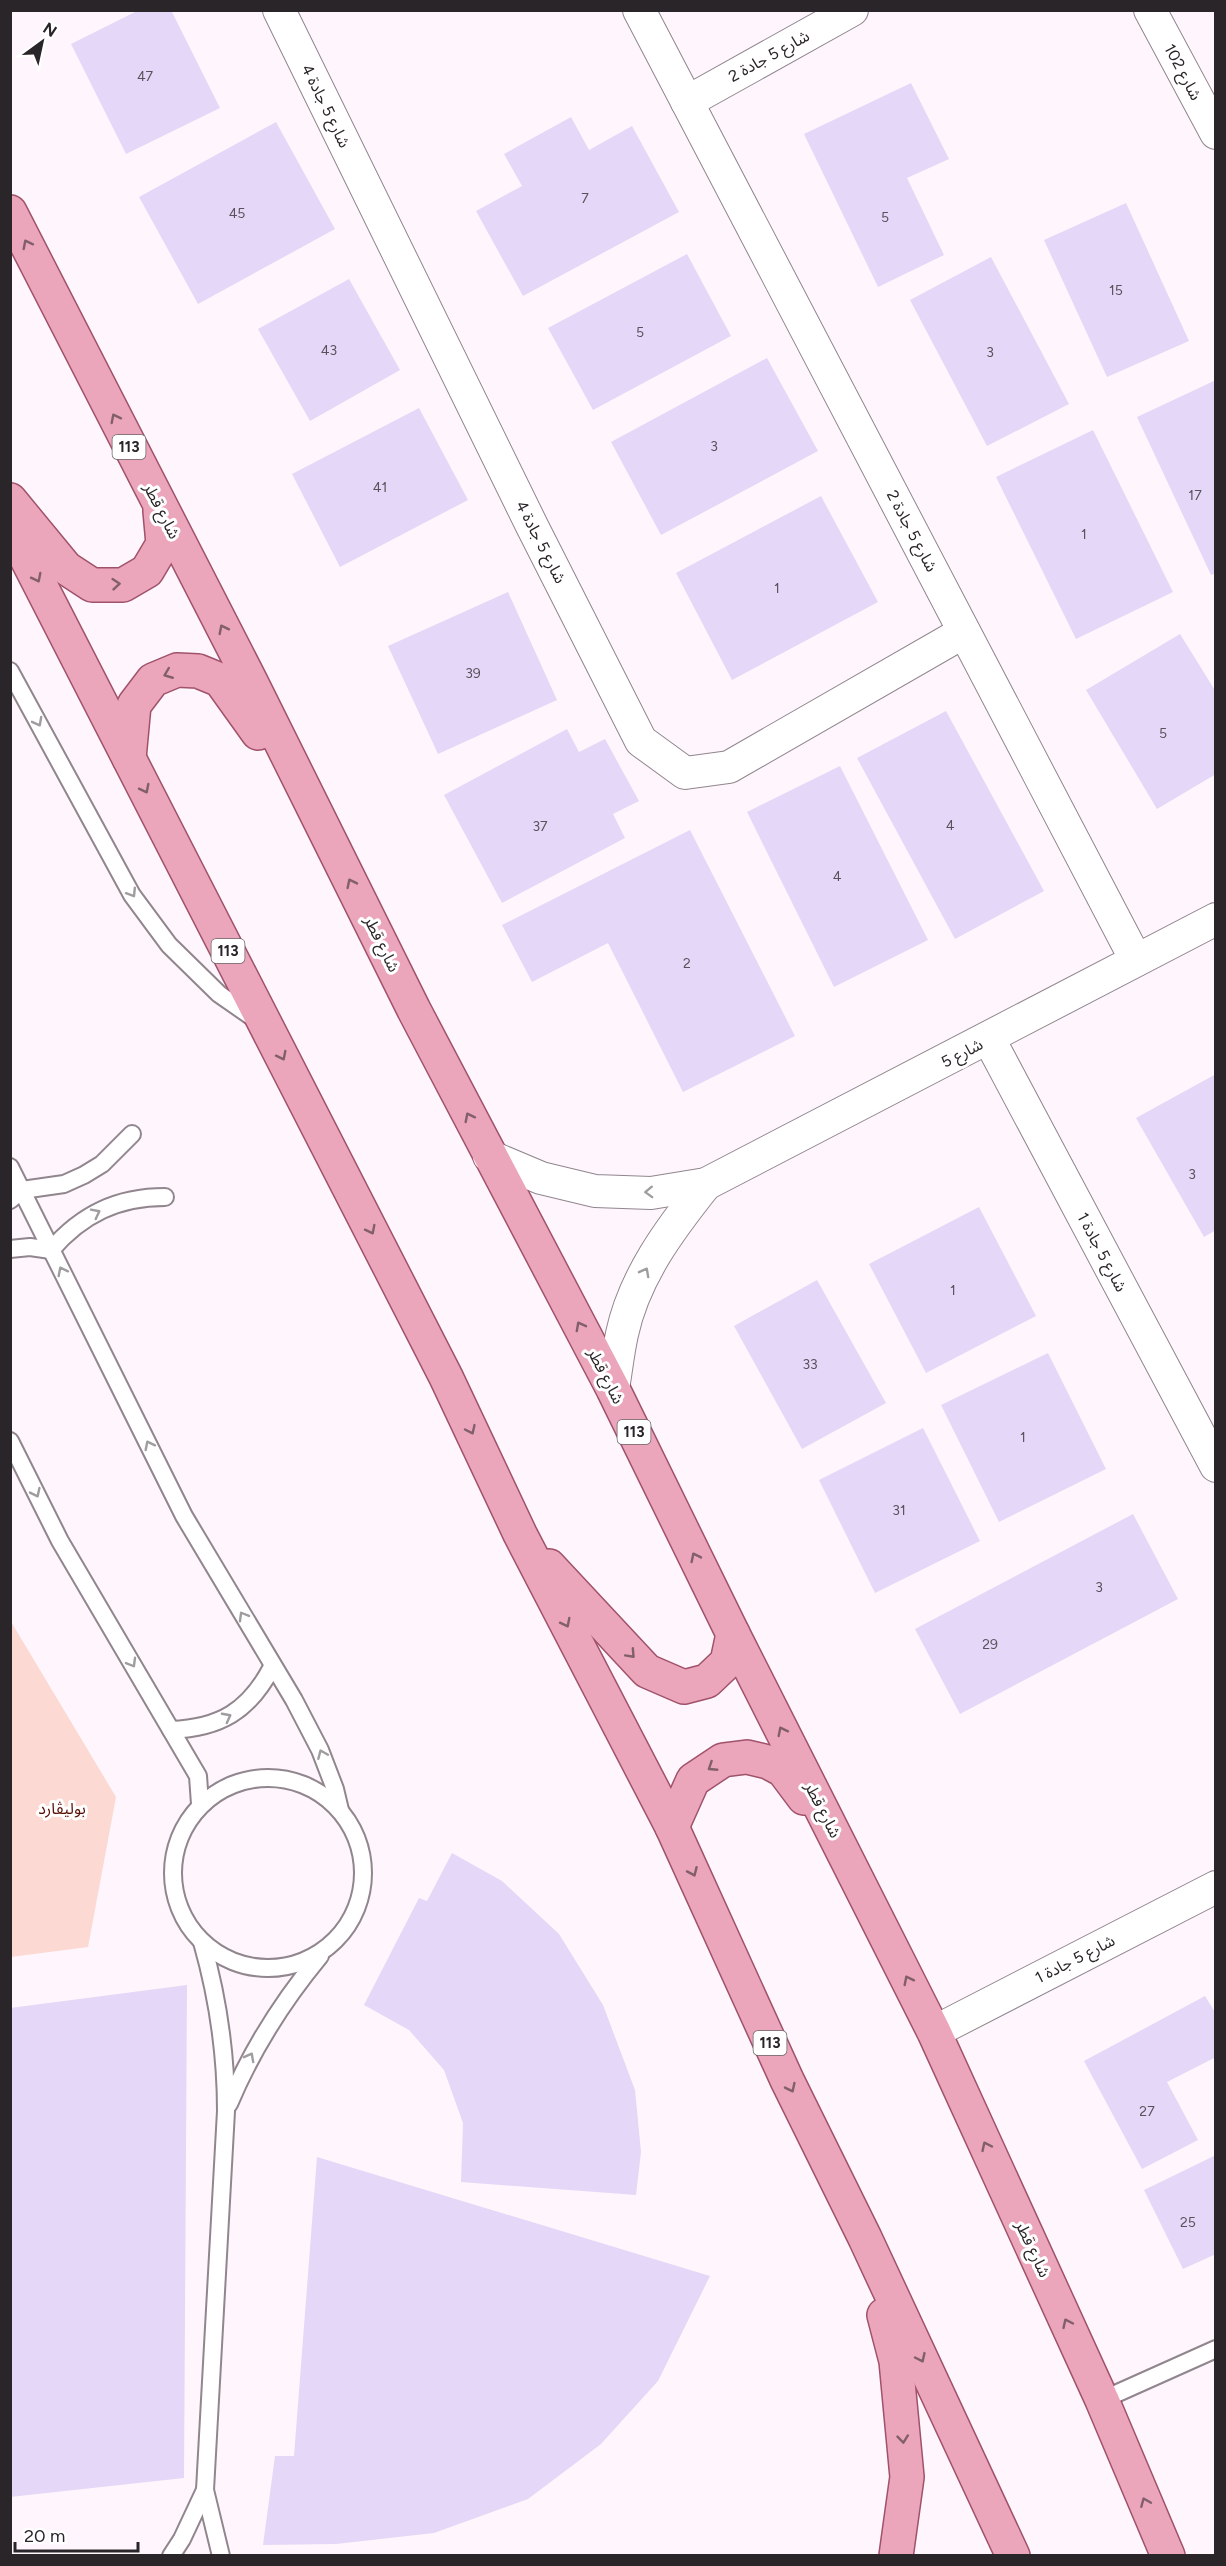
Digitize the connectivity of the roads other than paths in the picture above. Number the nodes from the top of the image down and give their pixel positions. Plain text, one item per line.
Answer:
1 (279, 10) edge
2 (639, 10) edge
3 (852, 10) edge
4 (1150, 10) edge
5 (687, 102) junction
6 (1215, 133) edge
7 (10, 212) edge
8 (10, 500) edge
9 (159, 507) junction
10 (10, 526) edge
11 (964, 632) junction
12 (10, 671) edge
13 (129, 758) junction
14 (329, 839) junction
15 (1215, 919) edge
16 (1136, 960) junction
17 (267, 1028) junction
18 (989, 1039) junction
19 (132, 1134) dead end
20 (489, 1156) junction
21 (10, 1167) edge
22 (706, 1184) junction
23 (16, 1195) edge
24 (165, 1197) dead end
25 (10, 1249) edge
26 (51, 1250) junction
27 (613, 1389) junction
28 (10, 1441) edge
29 (1215, 1466) edge
30 (520, 1534) junction
31 (733, 1634) junction
32 (272, 1667) junction
33 (171, 1730) junction
34 (200, 1804) junction
35 (340, 1810) junction
36 (672, 1827) junction
37 (847, 1858) junction
38 (1215, 1887) edge
39 (202, 1942) junction
40 (322, 1953) junction
41 (934, 2032) junction
42 (226, 2111) junction
43 (865, 2238) junction
44 (1215, 2349) edge
45 (1102, 2400) junction
46 (205, 2490) junction
47 (171, 2556) edge
48 (221, 2556) edge
49 (896, 2556) edge
50 (1013, 2556) edge
51 (1168, 2556) edge

1 - 11 street, شارع 5 جادة 4
2 - 5 street, شارع 5 جادة 2
3 - 5 street, شارع 5 جادة 2
4 - 6 street, شارع 102
5 - 11 street, شارع 5 جادة 2
9 -> 7 main road, شارع قطر / 113
8 -> 9 main road
14 -> 9 main road, شارع قطر / 113
10 -> 13 main road, 113
11 - 16 street, شارع 5 جادة 2
12 -> 17 lane
14 -> 13 main road
13 -> 17 main road, 113
20 -> 14 main road, شارع قطر / 113
15 - 16 street, شارع 5
16 - 18 street, شارع 5
17 -> 30 main road, 113
18 - 22 street, شارع 5
18 - 29 street, شارع 5 جادة 1
19 - 23 lane
22 -> 20 street, شارع 5
27 -> 20 main road, شارع قطر / 113
21 - 23 lane
27 -> 22 street, شارع 5
23 - 26 lane
26 -> 24 lane
25 - 26 lane
32 -> 26 lane
31 -> 27 main road, شارع قطر / 113
28 -> 33 lane
30 -> 31 main road
30 -> 36 main road, 113
37 -> 31 main road, شارع قطر / 113
33 -> 32 lane
35 -> 32 lane
33 - 34 lane
34 - 35 lane
34 - 39 lane
35 - 40 lane
37 -> 36 main road
36 -> 43 main road, 113
41 -> 37 main road, شارع قطر / 113
38 - 41 street, شارع 5 جادة 1
39 - 40 lane
39 - 42 lane
42 -> 40 lane
45 -> 41 main road, شارع قطر / 113
42 - 46 lane
43 -> 49 main road
43 -> 50 main road, 113
44 - 45 lane
51 -> 45 main road, شارع قطر / 113
46 - 47 lane
46 - 48 lane

